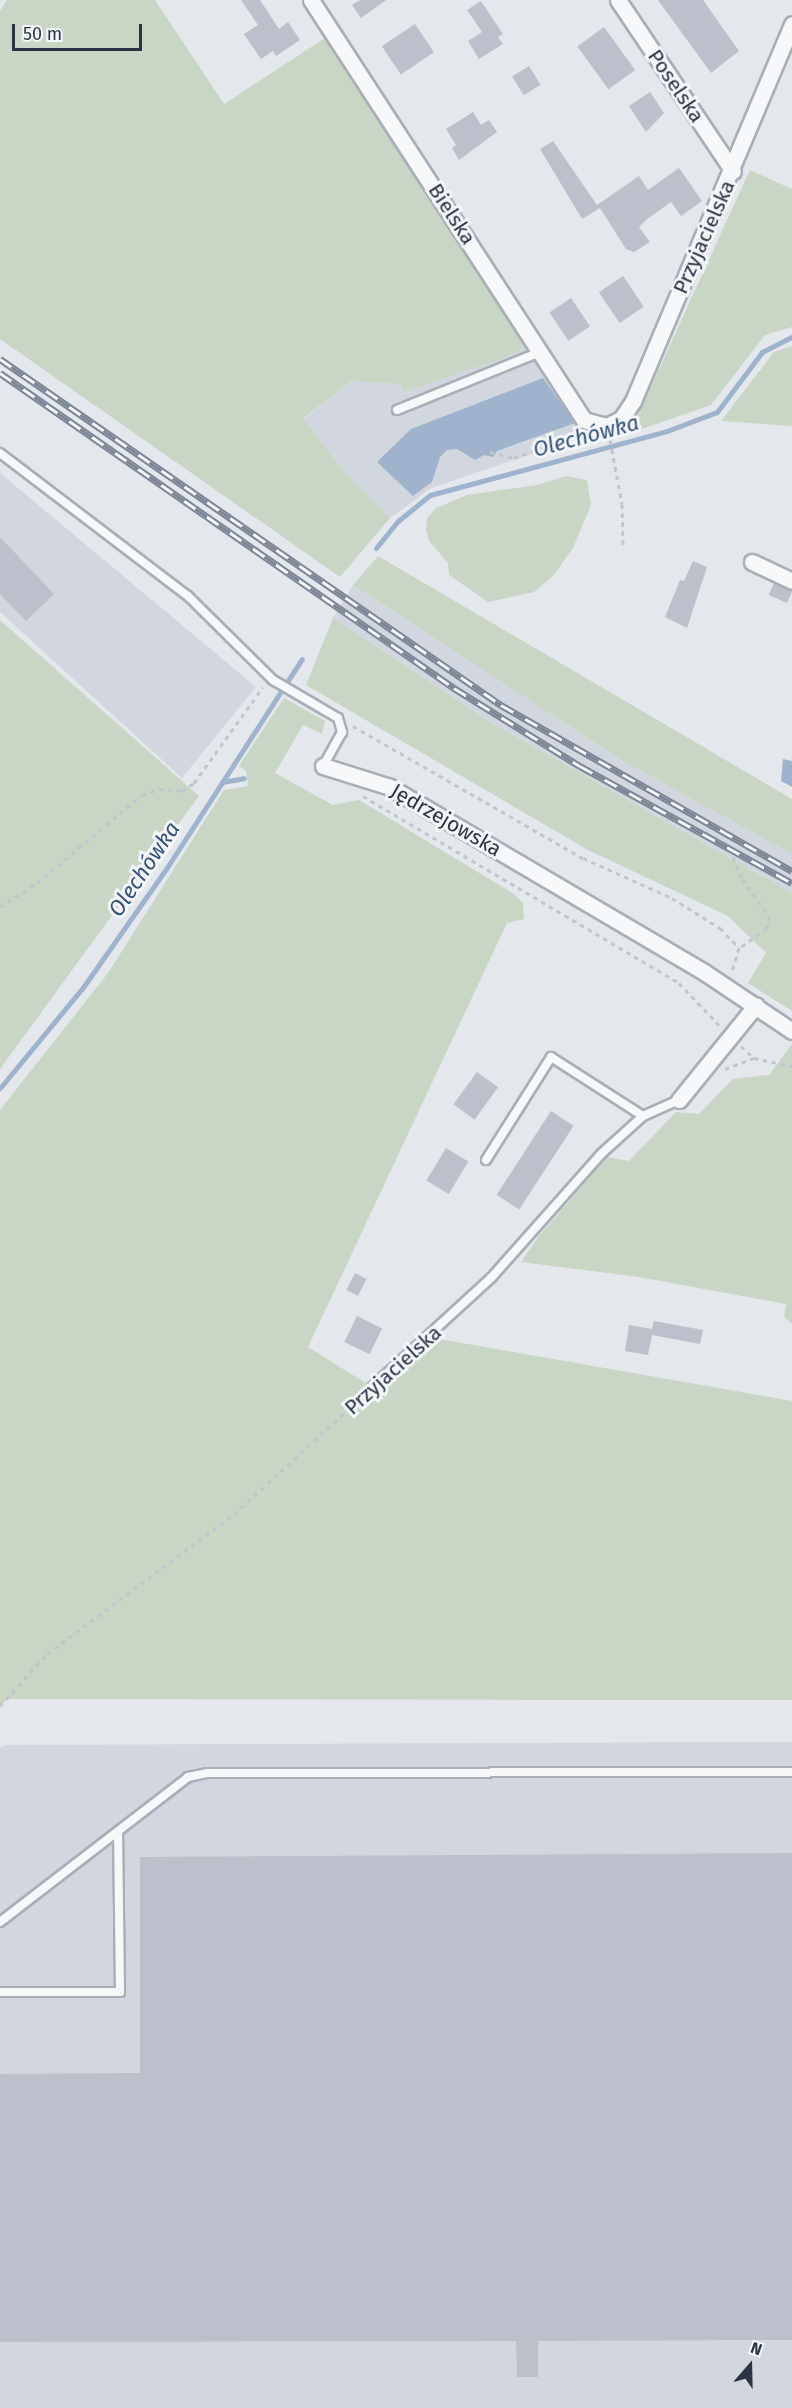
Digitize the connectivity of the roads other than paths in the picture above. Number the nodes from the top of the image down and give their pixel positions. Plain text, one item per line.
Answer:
1 (311, 0) edge
2 (618, 0) edge
3 (792, 24) edge
4 (733, 171) junction
5 (542, 351) junction
6 (397, 410) dead end
7 (593, 425) joint
8 (0, 453) edge
9 (752, 562) dead end
10 (792, 581) edge
11 (323, 766) joint
12 (756, 1005) junction
13 (792, 1031) edge
14 (679, 1100) joint
15 (643, 1116) junction
16 (486, 1160) dead end
17 (372, 1387) road end
18 (792, 1772) edge
19 (118, 1832) junction
20 (0, 1922) edge
21 (0, 1992) edge

1 - 5 street, Bielska
2 - 4 street, Poselska
3 - 4 street, Przyjacielska
4 - 7 street, Przyjacielska
5 - 6 lane
5 - 7 street, Bielska
8 - 11 lane, Jędrzejowska
9 - 10 street
11 - 12 street, Jędrzejowska
12 - 13 street, Jędrzejowska
12 - 14 street, Przyjacielska
14 - 15 lane, Przyjacielska
15 - 16 lane
15 - 17 lane, Przyjacielska
18 - 19 lane
19 - 20 lane
19 - 21 lane

